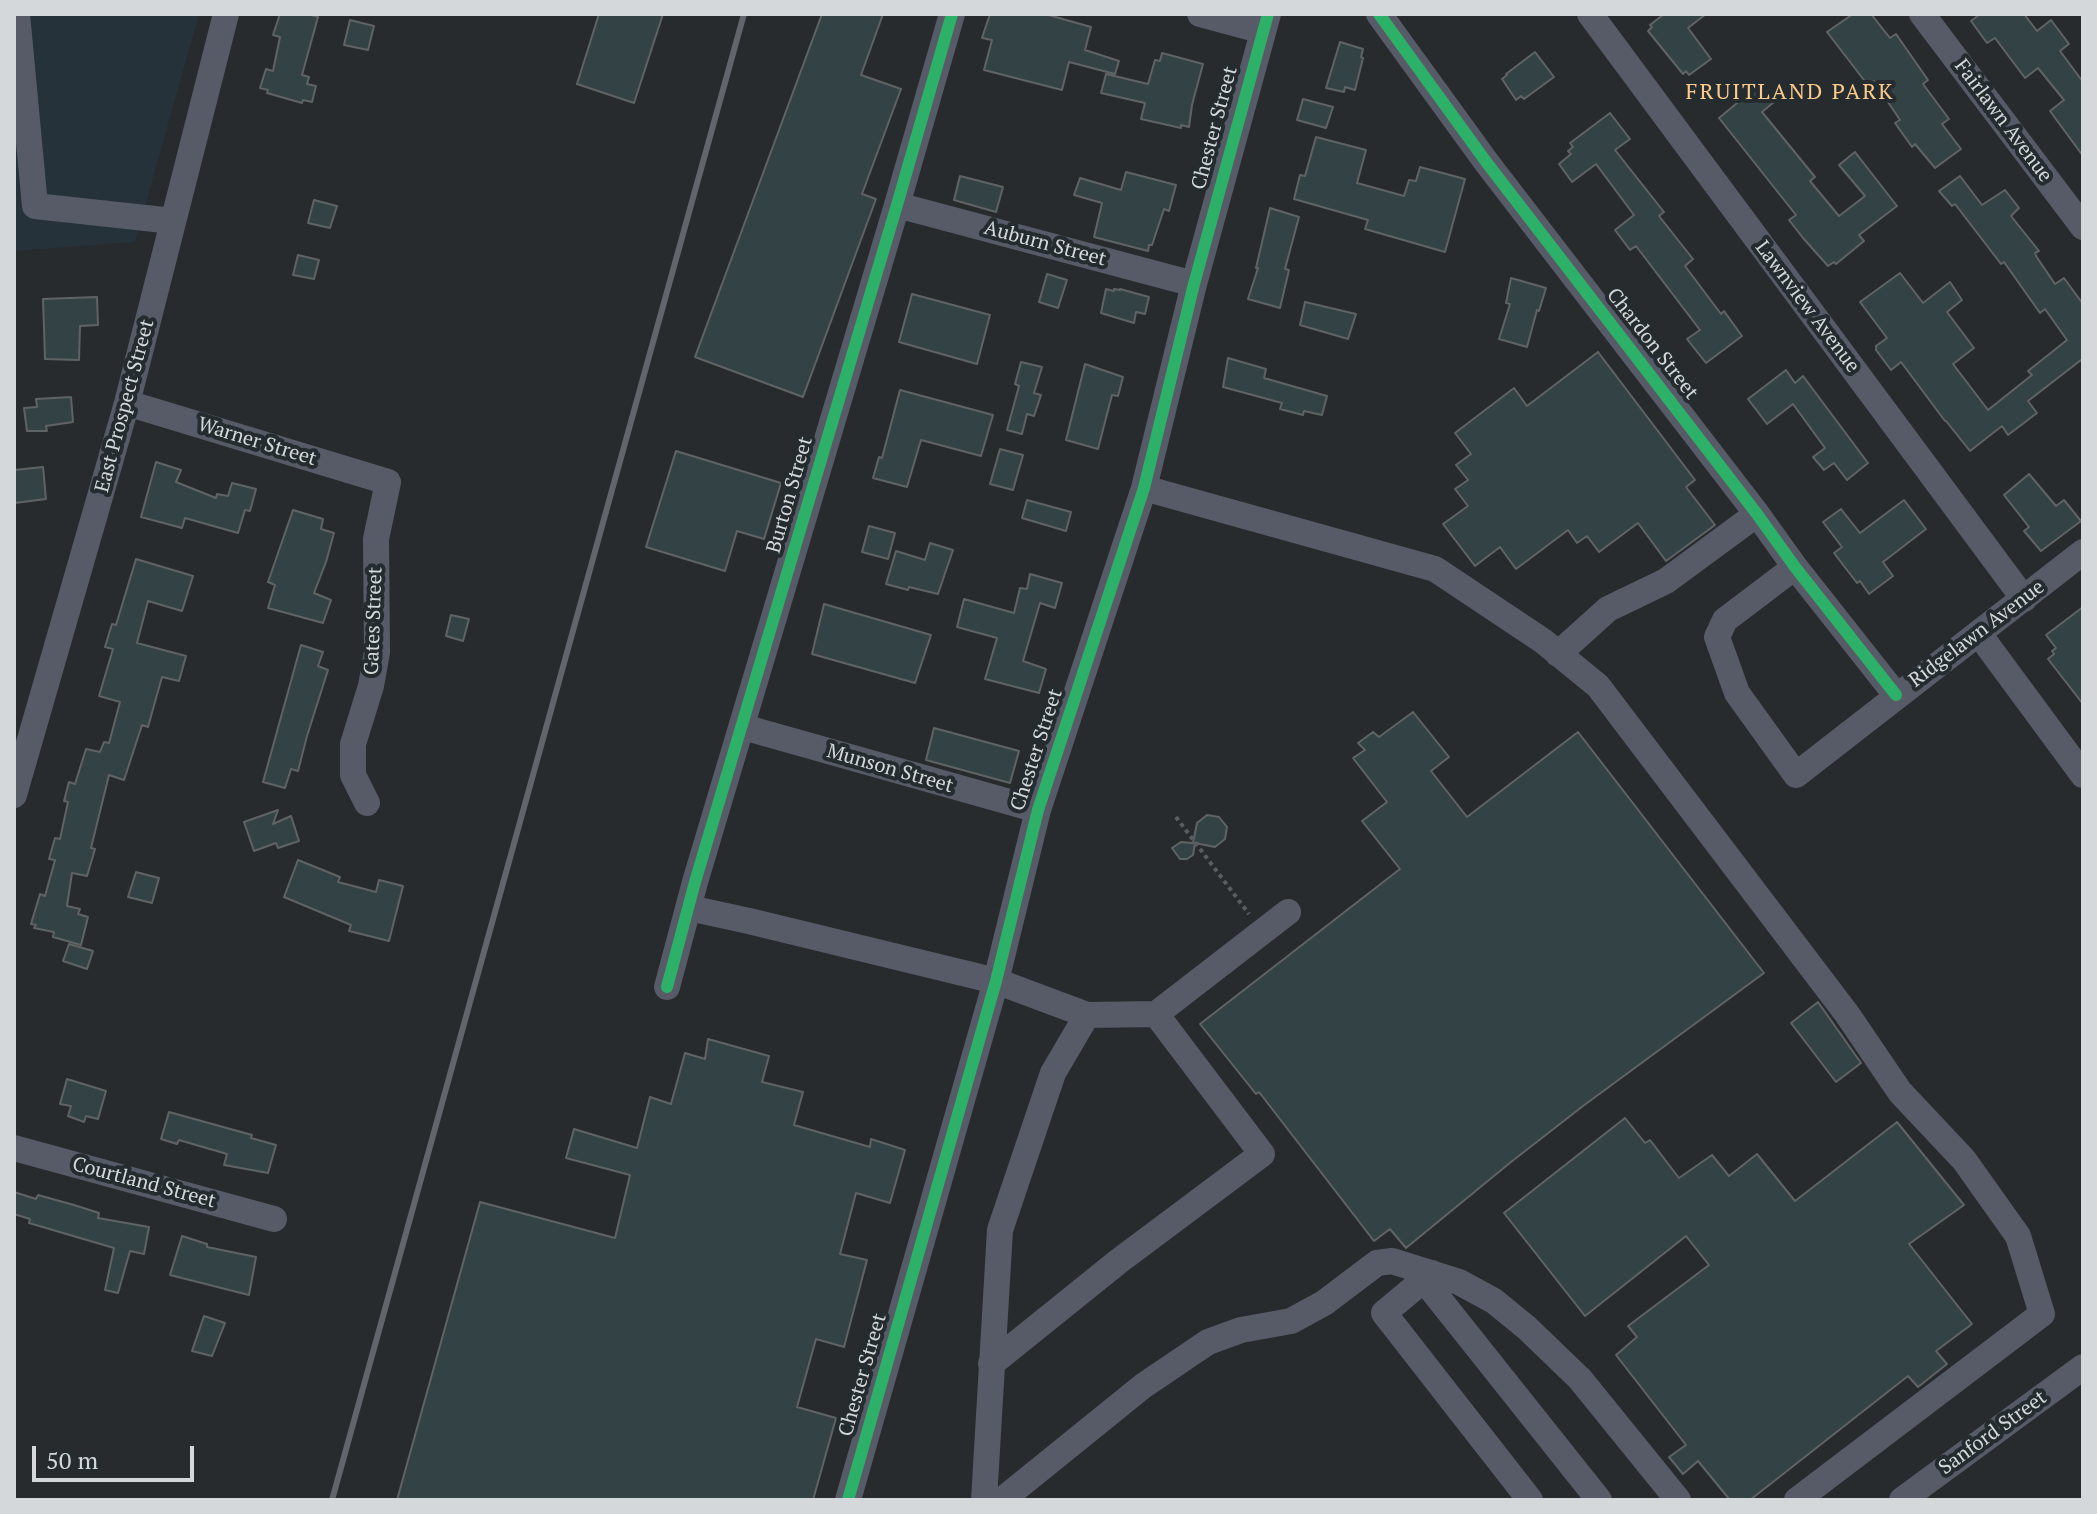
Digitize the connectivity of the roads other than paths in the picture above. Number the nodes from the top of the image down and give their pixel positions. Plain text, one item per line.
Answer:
1 (17, 14) edge
2 (226, 14) edge
3 (952, 14) edge
4 (1200, 14) edge
5 (1379, 14) edge
6 (1590, 14) edge
7 (1922, 14) edge
8 (1265, 23) edge
9 (897, 205) junction
10 (173, 221) junction
11 (2083, 227) edge
12 (1194, 284) junction
13 (127, 403) junction
14 (388, 482) joint
15 (1144, 488) junction
16 (1757, 514) junction
17 (2083, 552) edge
18 (1795, 567) junction
19 (2024, 599) junction
20 (1979, 634) junction
21 (1558, 654) junction
22 (1896, 695) junction
23 (743, 727) junction
24 (2083, 775) edge
25 (14, 795) edge
26 (367, 803) dead end
27 (1038, 810) junction
28 (689, 908) junction
29 (1288, 912) dead end
30 (996, 981) junction
31 (667, 987) dead end
32 (1156, 1014) junction
33 (1087, 1015) junction
34 (14, 1148) edge
35 (274, 1219) dead end
36 (1428, 1276) junction
37 (991, 1364) junction
38 (2083, 1367) edge
39 (848, 1500) edge
40 (984, 1500) edge
41 (1002, 1500) edge
42 (1530, 1500) edge
43 (1599, 1500) edge
44 (1678, 1500) edge
45 (1797, 1500) edge
46 (1902, 1500) edge

1 - 10 street
2 - 10 street, East Prospect Street
3 - 9 street, Burton Street
4 - 8 street
5 - 16 street, Chardon Street
6 - 19 street, Lawnview Avenue
7 - 11 street, Fairlawn Avenue
8 - 12 street, Chester Street
9 - 12 street, Auburn Street
9 - 23 street, Burton Street
10 - 13 street, East Prospect Street
12 - 15 street, Chester Street
13 - 14 street, Warner Street
13 - 25 street, East Prospect Street
14 - 26 street, Gates Street
15 - 21 street
15 - 27 street, Chester Street
16 - 18 street, Chardon Street
16 - 21 street
17 - 19 street, Ridgelawn Avenue
18 - 22 street, Chardon Street
18 - 22 street, Ridgelawn Avenue
19 - 20 street, Ridgelawn Avenue
20 - 22 street, Ridgelawn Avenue
20 - 24 street
21 - 45 street
23 - 27 street, Munson Street
23 - 28 street, Burton Street
27 - 30 street, Chester Street
28 - 30 street
28 - 31 street, Burton Street
29 - 32 street
30 - 33 street
30 - 39 street, Chester Street
32 - 33 street
32 - 37 street
33 - 37 street
34 - 35 street, Courtland Street
36 - 41 street
36 - 42 street
36 - 43 street
36 - 44 street
37 - 40 street
38 - 46 street, Sanford Street

